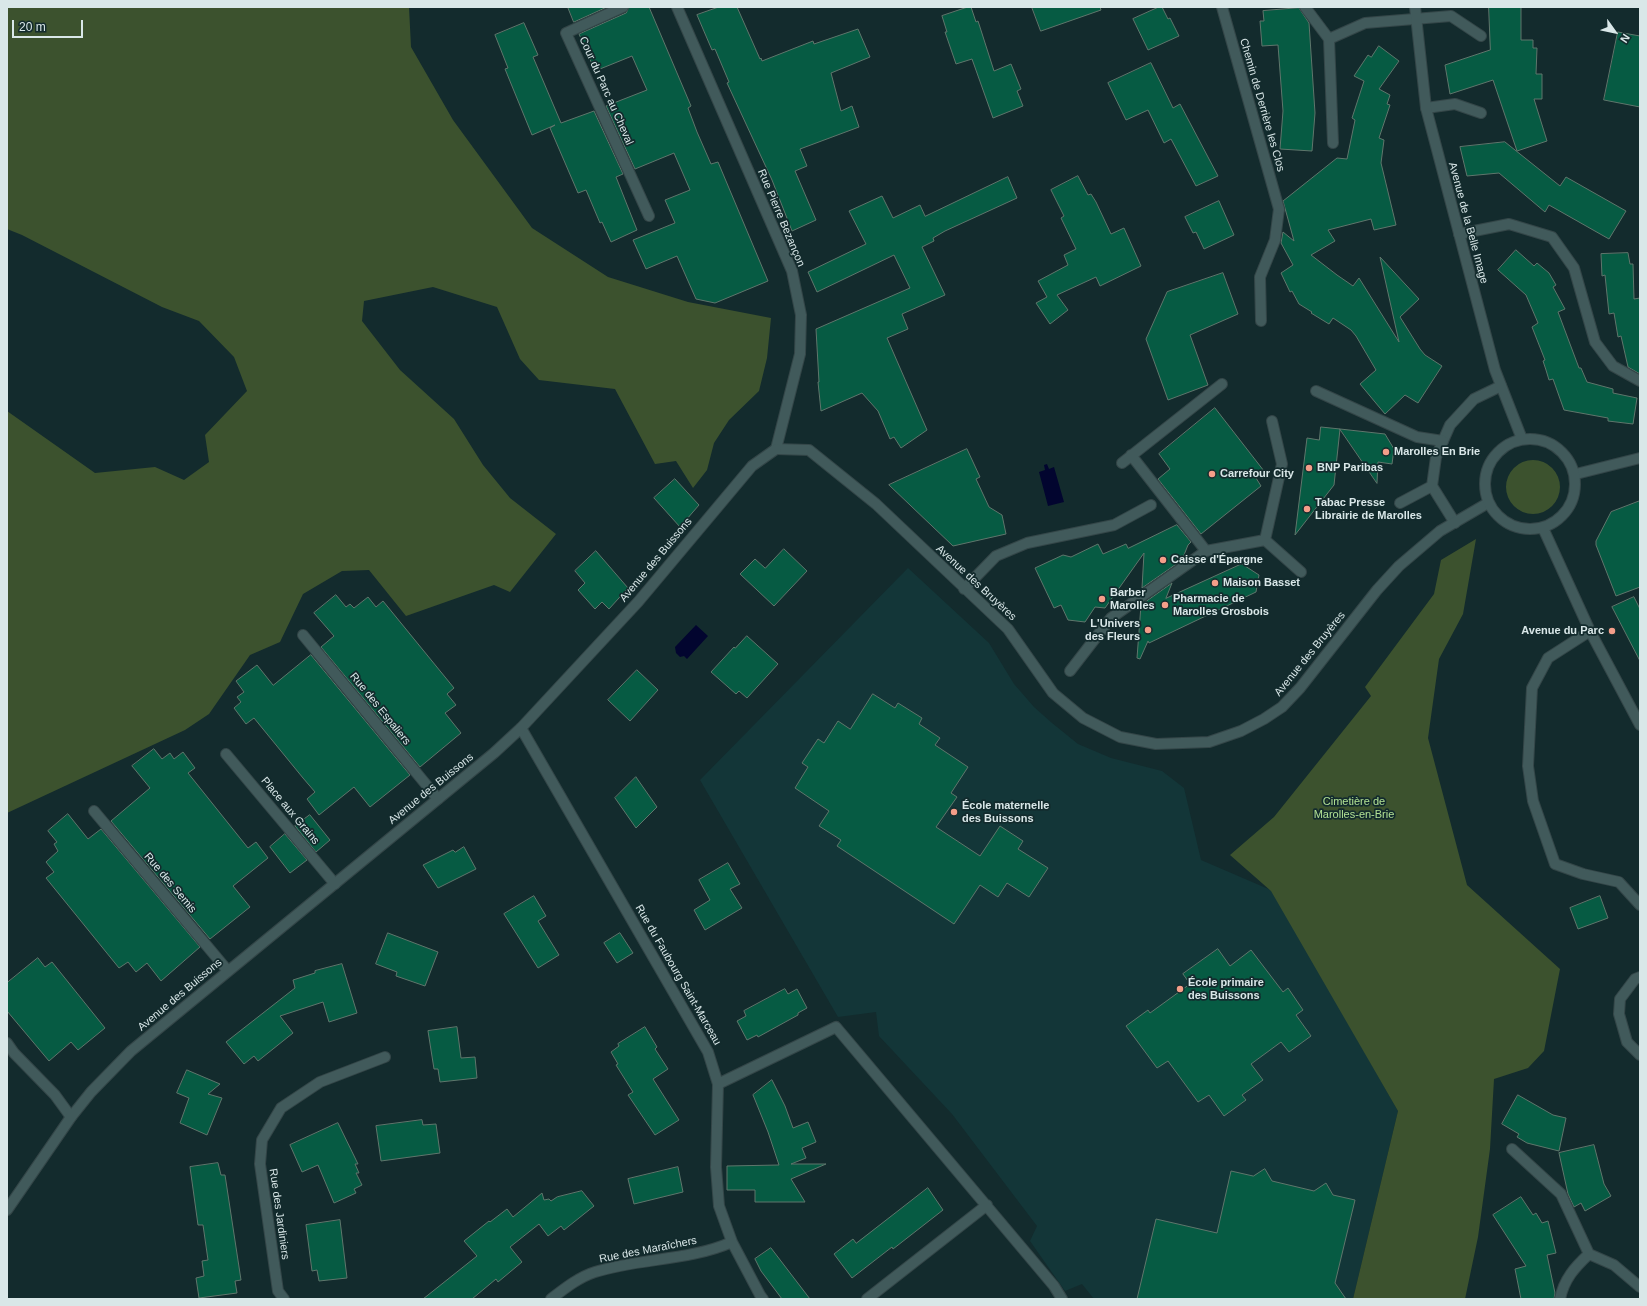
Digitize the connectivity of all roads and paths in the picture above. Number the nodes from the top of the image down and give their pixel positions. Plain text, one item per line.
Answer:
1 (622, 7) edge
2 (677, 7) edge
3 (1222, 7) edge
4 (1305, 7) edge
5 (1416, 7) edge
6 (1417, 20) junction
7 (1481, 36) dead end
8 (1329, 39) junction
9 (1426, 108) junction
10 (1481, 113) dead end
11 (1333, 143) dead end
12 (649, 216) dead end
13 (1458, 234) junction
14 (1261, 321) dead end
15 (1640, 381) edge
16 (1222, 384) dead end
17 (1501, 386) junction
18 (1316, 391) dead end
19 (1272, 421) dead end
20 (1522, 439) junction
21 (1443, 441) junction
22 (776, 449) junction
23 (1131, 456) junction
24 (1640, 458) edge
25 (1122, 462) dead end
26 (1576, 474) junction
27 (1432, 486) junction
28 (1400, 503) dead end
29 (1488, 503) junction
30 (1151, 505) dead end
31 (1455, 523) junction
32 (1543, 528) junction
33 (1265, 540) junction
34 (1206, 551) junction
35 (1301, 572) dead end
36 (964, 589) junction
37 (1590, 631) junction
38 (303, 635) dead end
39 (1070, 671) dead end
40 (1640, 725) edge
41 (521, 728) junction
42 (226, 754) dead end
43 (438, 799) junction
44 (94, 811) dead end
45 (335, 884) junction
46 (1640, 905) edge
47 (228, 971) junction
48 (1640, 977) edge
49 (7, 1043) edge
50 (1640, 1055) edge
51 (385, 1057) dead end
52 (718, 1084) junction
53 (71, 1117) junction
54 (1512, 1149) dead end
55 (987, 1205) junction
56 (7, 1210) edge
57 (732, 1242) junction
58 (1590, 1254) junction
59 (1640, 1288) edge
60 (284, 1299) edge
61 (551, 1299) edge
62 (763, 1299) edge
63 (867, 1299) edge
64 (1062, 1299) edge
65 (1560, 1299) edge

1 - 12 street, Cour du Parc au Cheval
2 - 22 street, Rue Pierre Bezançon
3 - 14 street, Chemin de Derrière les Clos
4 - 8 street
5 - 6 street, Avenue de la Belle Image
6 - 7 street
6 - 8 street
6 - 9 street, Avenue de la Belle Image
8 - 11 street
9 - 10 street
9 - 13 street, Avenue de la Belle Image
13 - 15 street
13 - 17 street, Avenue de la Belle Image
16 - 23 street
17 - 20 street, Avenue de la Belle Image
17 - 21 street
18 - 21 street
19 - 33 street
20 - 26 street
20 - 29 street
21 - 27 street
22 - 36 street, Avenue des Bruyères
22 - 41 street, Avenue des Buissons
23 - 25 street
23 - 34 street
24 - 26 street
26 - 32 street
27 - 28 street
27 - 31 street
29 - 31 street, Avenue des Bruyères
29 - 32 street
30 - 36 street
31 - 36 street, Avenue des Bruyères
32 - 37 street
33 - 34 street
33 - 35 street
34 - 39 street
37 - 40 street
37 - 46 street
38 - 43 street, Rue des Espaliers
41 - 43 street, Avenue des Buissons
41 - 52 street, Rue du Faubourg Saint-Marceau
42 - 45 street, Place aux Grains
43 - 45 street, Avenue des Buissons
44 - 47 street, Rue des Semis
45 - 47 street, Avenue des Buissons
47 - 53 street, Avenue des Buissons
48 - 50 street
49 - 53 street
51 - 60 street, Rue des Jardiniers
52 - 55 street
52 - 57 street, Rue du Faubourg Saint-Marceau
53 - 56 street, Avenue des Buissons
54 - 58 street
55 - 63 street
55 - 64 street
57 - 61 street, Rue des Maraîchers
57 - 62 street, Rue du Faubourg Saint-Marceau
58 - 59 street
58 - 65 street

